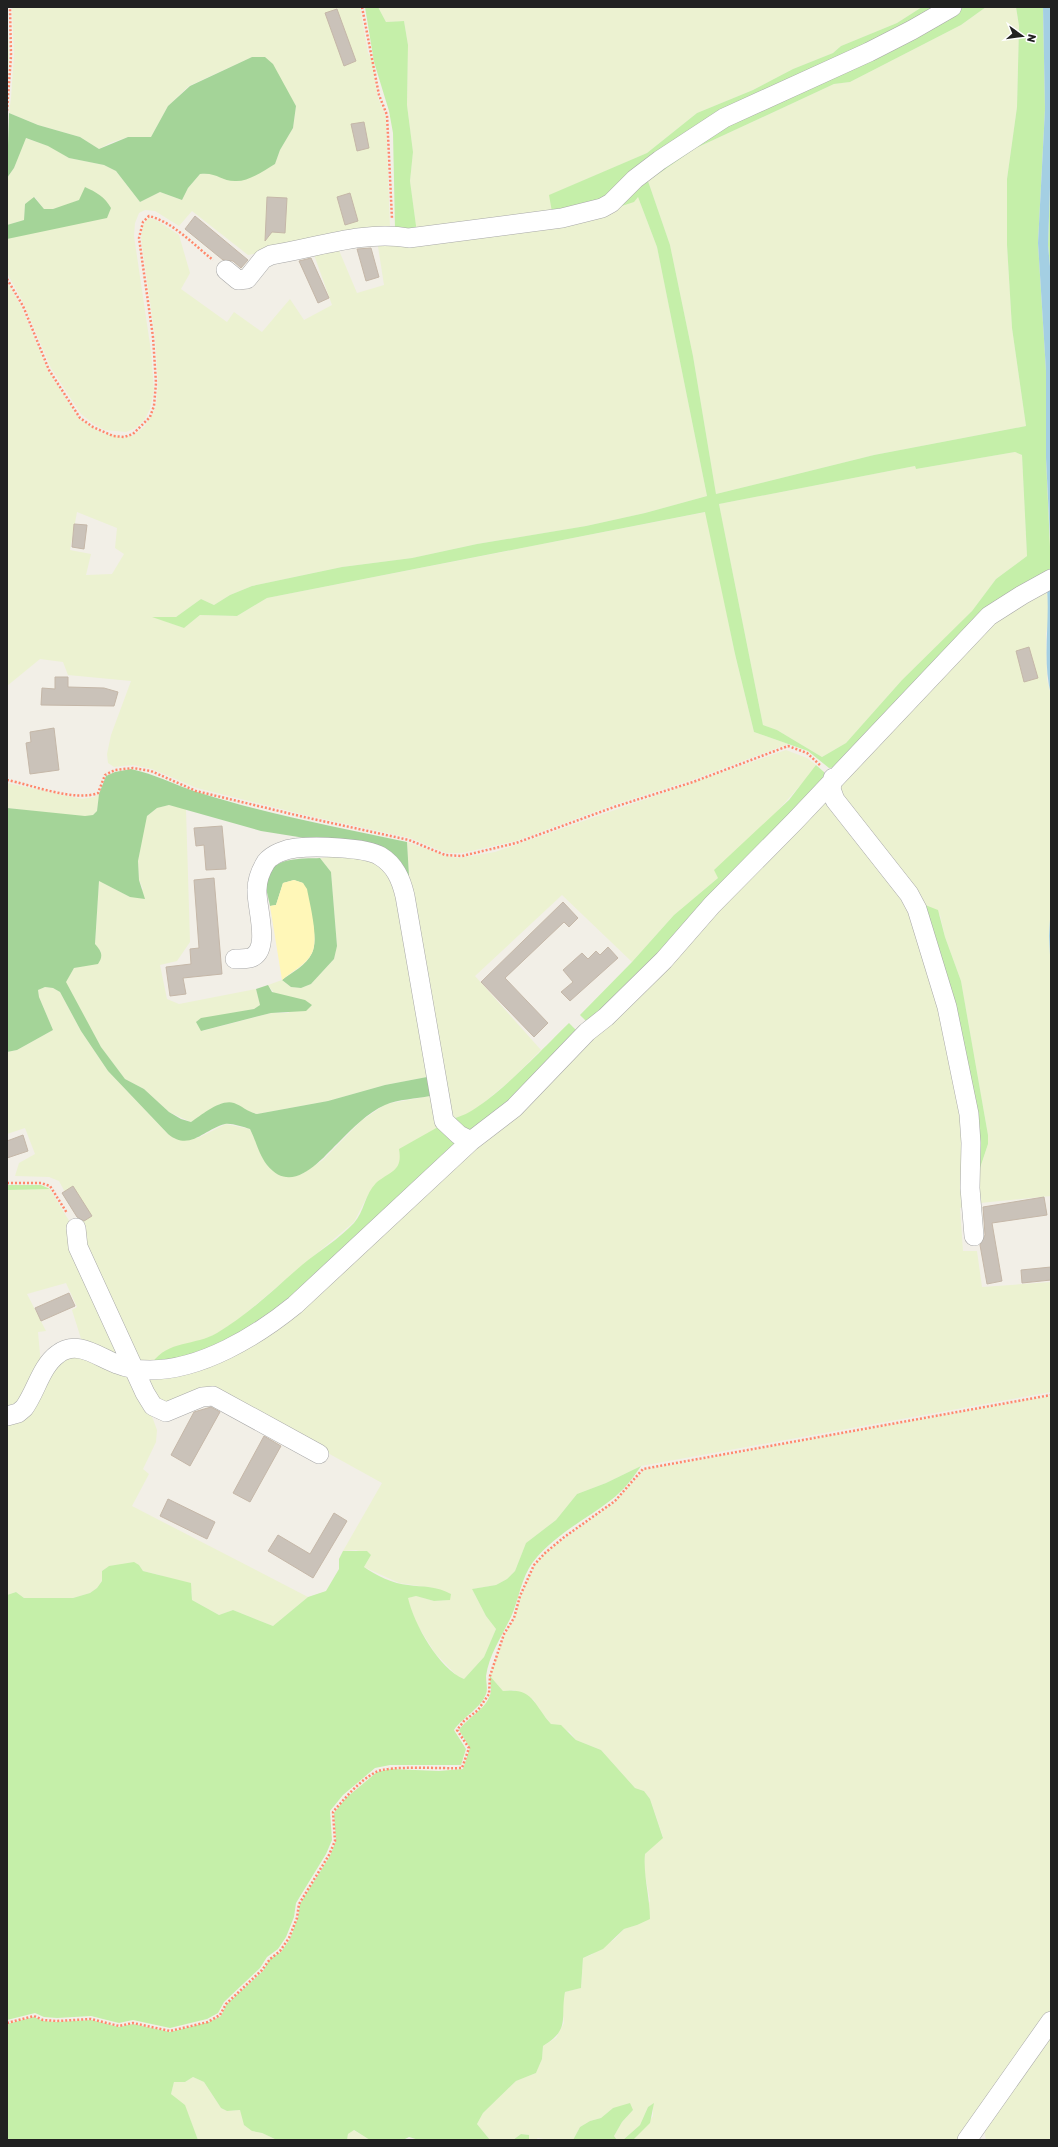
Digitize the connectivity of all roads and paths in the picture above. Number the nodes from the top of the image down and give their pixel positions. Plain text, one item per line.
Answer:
1 (10, 7) edge
2 (362, 7) edge
3 (952, 7) edge
4 (7, 111) edge
5 (393, 236) junction
6 (226, 270) joint
7 (7, 279) edge
8 (1049, 580) edge
9 (833, 778) junction
10 (7, 780) edge
11 (235, 959) dead end
12 (471, 1141) junction
13 (7, 1183) edge
14 (76, 1228) joint
15 (974, 1236) dead end
16 (133, 1369) junction
17 (1051, 1395) edge
18 (7, 1416) edge
19 (319, 1454) dead end
20 (1051, 2021) edge
21 (7, 2023) edge
22 (967, 2140) edge

1 - 4 path
2 - 5 path
3 - 5 street
5 - 6 street
6 - 7 path
8 - 9 street
9 - 10 path
9 - 12 street
9 - 15 street
11 - 12 street
12 - 16 street
13 - 14 path
14 - 16 street
16 - 18 street
16 - 19 street
17 - 21 path
20 - 22 street

